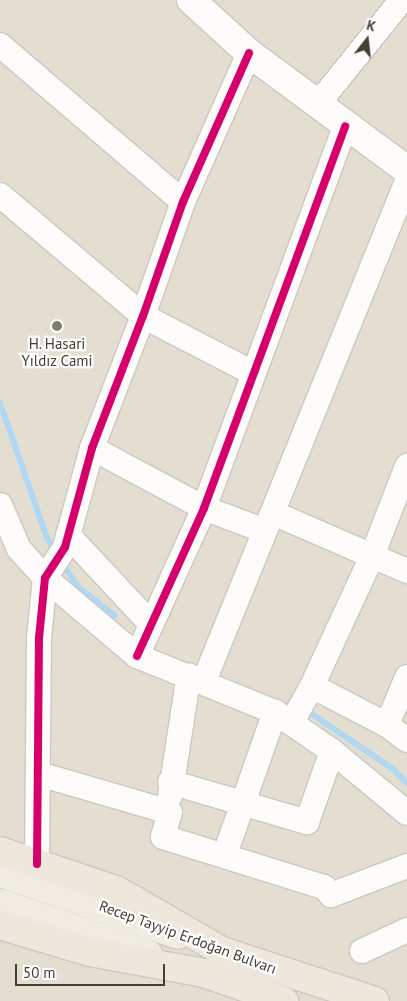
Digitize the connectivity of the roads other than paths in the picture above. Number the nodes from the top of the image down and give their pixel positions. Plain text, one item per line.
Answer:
1 (191, 0) edge
2 (402, 3) edge
3 (0, 45) edge
4 (249, 52) junction
5 (317, 105) junction
6 (345, 126) junction
7 (407, 170) edge
8 (407, 181) edge
9 (0, 194) edge
10 (183, 202) junction
11 (143, 316) junction
12 (253, 373) junction
13 (92, 448) junction
14 (407, 466) edge
15 (0, 505) edge
16 (204, 508) junction
17 (269, 522) junction
18 (66, 541) junction
19 (372, 556) junction
20 (407, 571) edge
21 (49, 572) junction
22 (151, 624) junction
23 (137, 656) junction
24 (407, 677) edge
25 (197, 678) junction
26 (312, 686) junction
27 (283, 717) junction
28 (387, 725) junction
29 (407, 740) edge
30 (332, 751) junction
31 (39, 774) junction
32 (170, 782) junction
33 (242, 802) junction
34 (170, 812) junction
35 (407, 813) edge
36 (0, 851) edge
37 (225, 854) junction
38 (37, 864) junction
39 (407, 866) edge
40 (0, 873) edge
41 (0, 903) edge
42 (0, 925) edge
43 (407, 930) edge
44 (222, 951) junction
45 (362, 951) dead end
46 (204, 973) junction
47 (284, 1001) edge
48 (375, 1001) edge

1 - 4 street
2 - 5 street
3 - 10 street
4 - 5 street
4 - 10 street
5 - 6 street
6 - 7 street
6 - 12 street
8 - 17 street
9 - 11 street
10 - 11 street
11 - 12 street
11 - 13 street
12 - 16 street
13 - 16 street
13 - 18 street
14 - 19 street
15 - 21 street
16 - 17 street
16 - 22 street
17 - 19 street
17 - 25 street
18 - 21 street
18 - 22 street
19 - 20 street
19 - 26 street
21 - 23 street
21 - 31 street
22 - 23 street
23 - 25 street
24 - 28 street
25 - 27 street
25 - 32 street
26 - 27 street
26 - 28 street
27 - 30 street
27 - 33 street
28 - 29 street
30 - 33 street
30 - 35 street
31 - 34 street
31 - 38 street
32 - 33 street
32 - 34 street
33 - 37 street
34 - 37 street
36 - 38 highway
37 - 39 street
38 - 44 highway
40 - 44 main road, Recep Tayyip Erdoğan Bulvarı
41 - 46 main road, Recep Tayyip Erdoğan Bulvarı
42 - 46 highway
43 - 45 street
44 - 48 highway, Recep Tayyip Erdoğan Bulvarı
46 - 47 highway, Recep Tayyip Erdoğan Bulvarı

